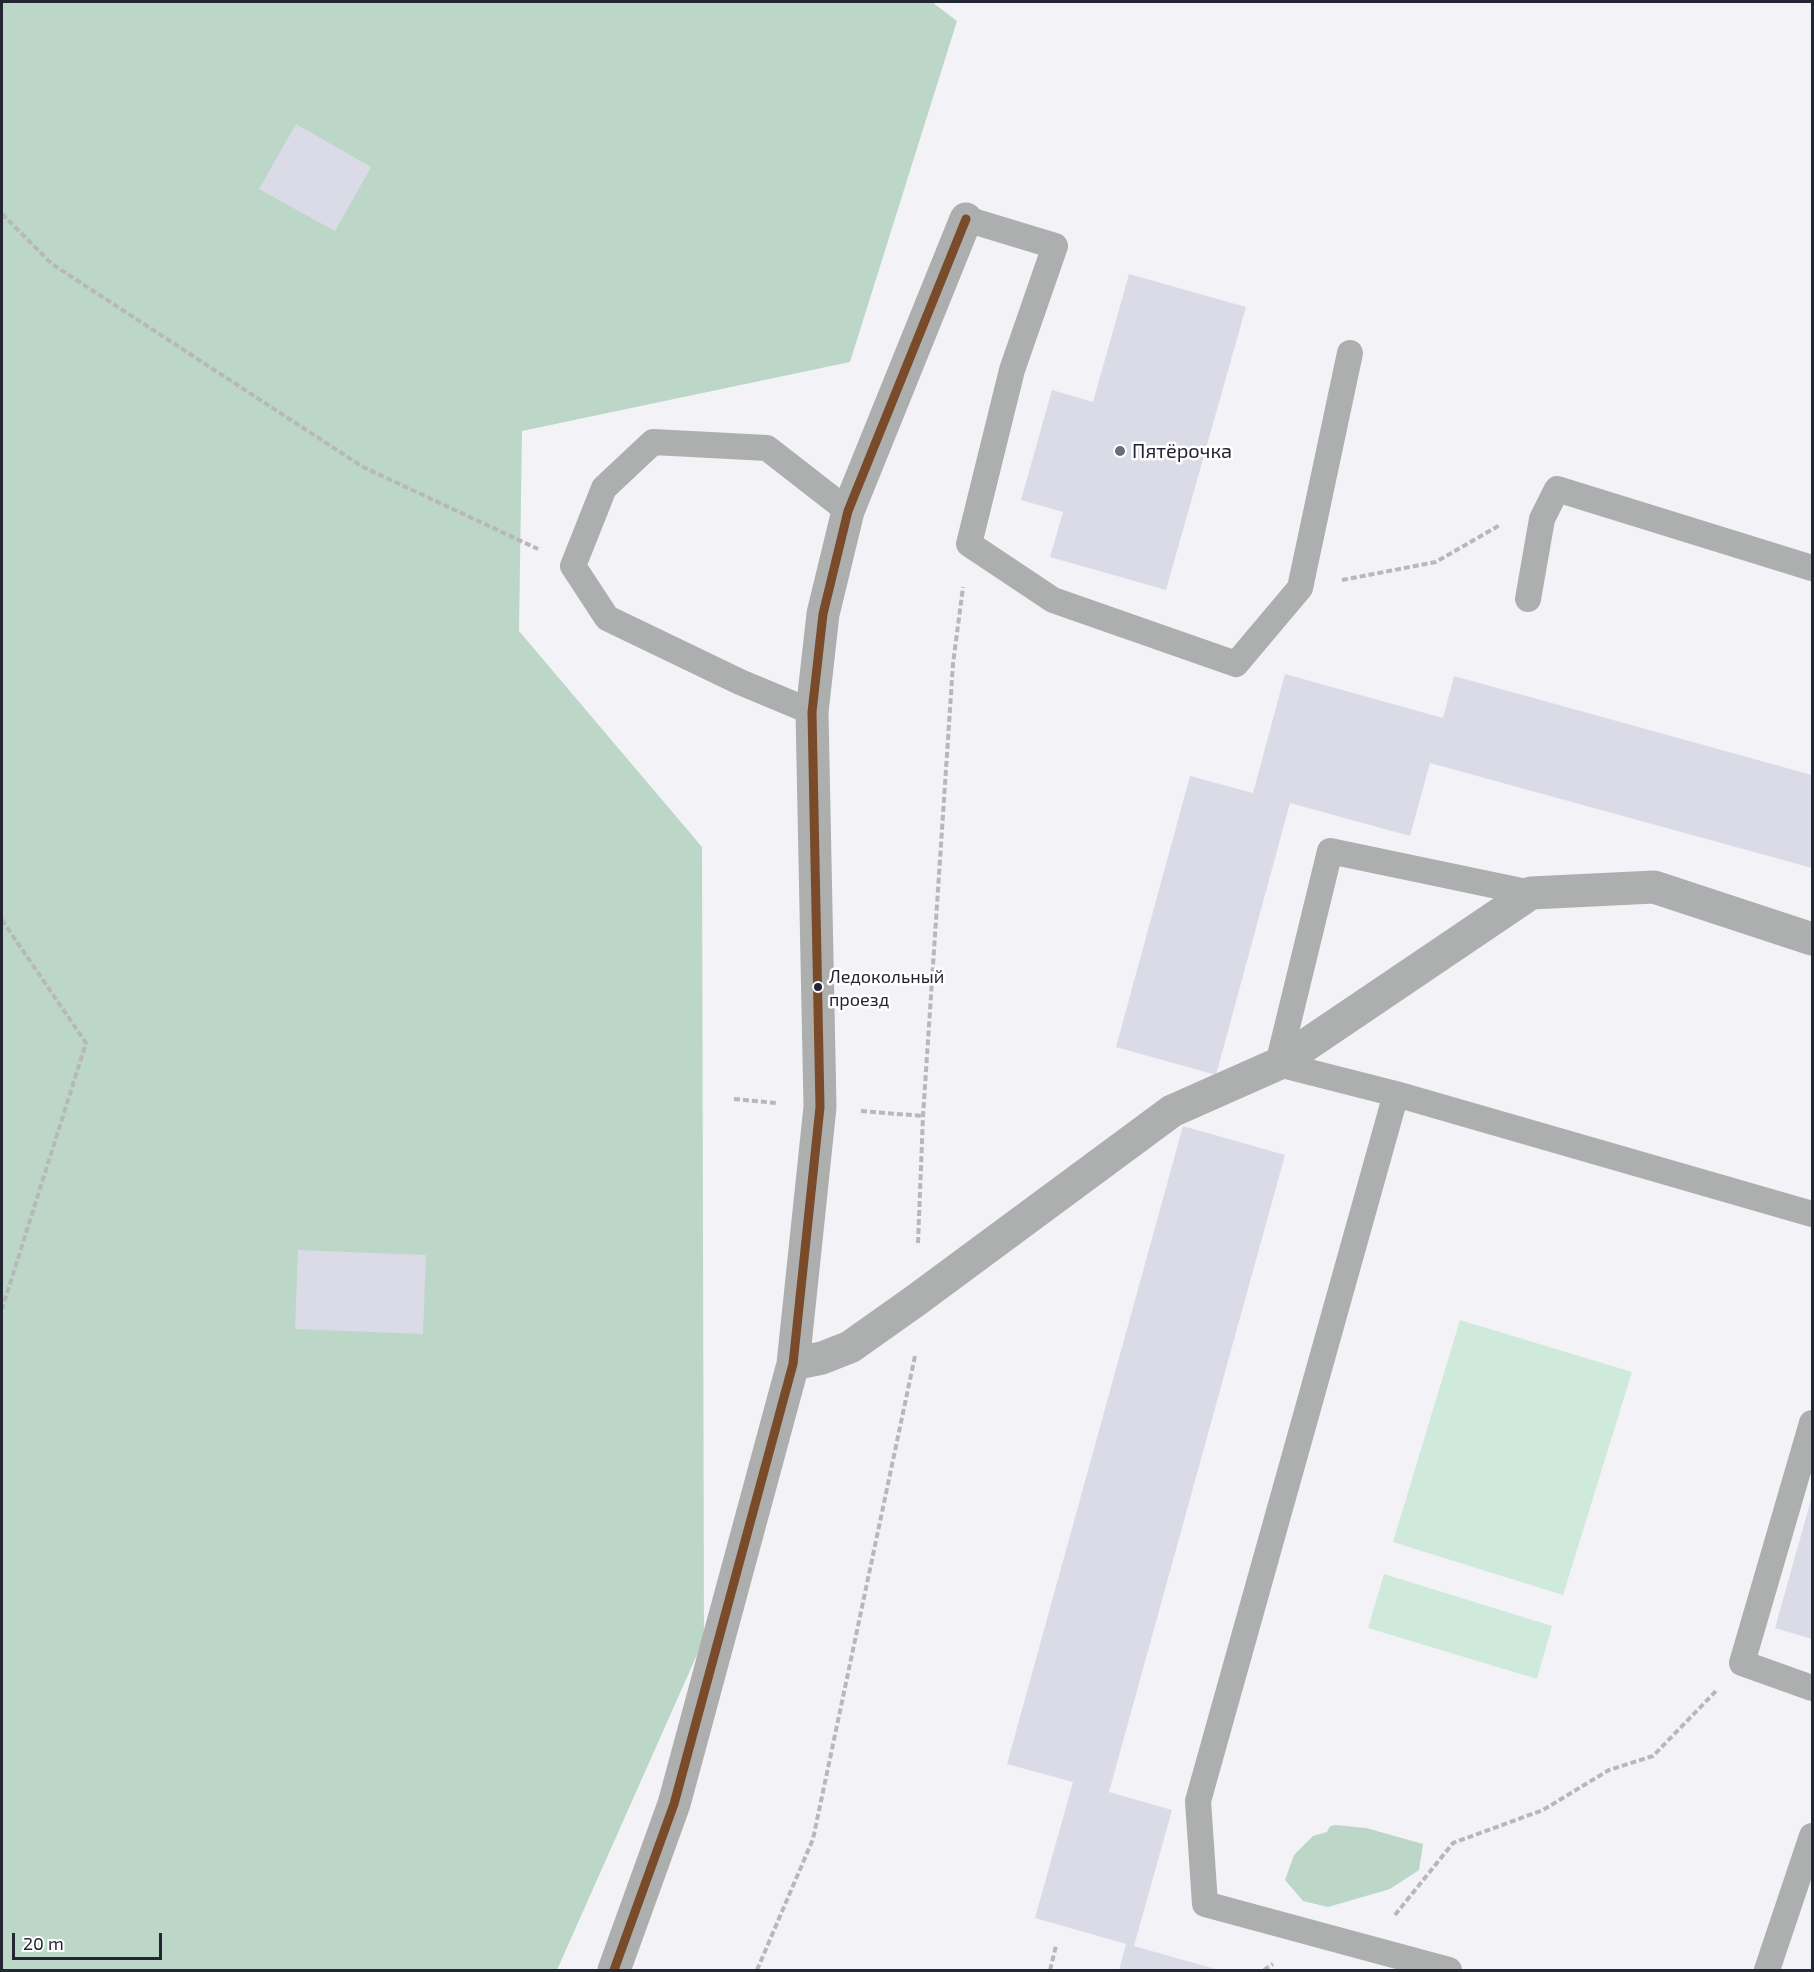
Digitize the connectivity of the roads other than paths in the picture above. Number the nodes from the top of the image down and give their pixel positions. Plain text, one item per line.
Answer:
1 (966, 219) joint
2 (1350, 354) dead end
3 (848, 511) junction
4 (1812, 568) edge
5 (1528, 599) dead end
6 (812, 712) junction
7 (1531, 893) junction
8 (1812, 939) edge
9 (1278, 1064) junction
10 (1396, 1094) junction
11 (1812, 1214) edge
12 (793, 1364) junction
13 (1812, 1423) edge
14 (1812, 1688) edge
15 (1812, 1836) edge
16 (614, 1971) edge
17 (1449, 1971) edge
18 (1767, 1971) edge

1 - 2 lane
1 - 3 street
3 - 6 street
3 - 6 lane
4 - 5 lane
6 - 12 street
7 - 8 street
7 - 9 street
7 - 9 lane
9 - 10 lane
9 - 12 street
10 - 11 lane
10 - 17 lane
12 - 16 street
13 - 14 lane
15 - 18 lane

